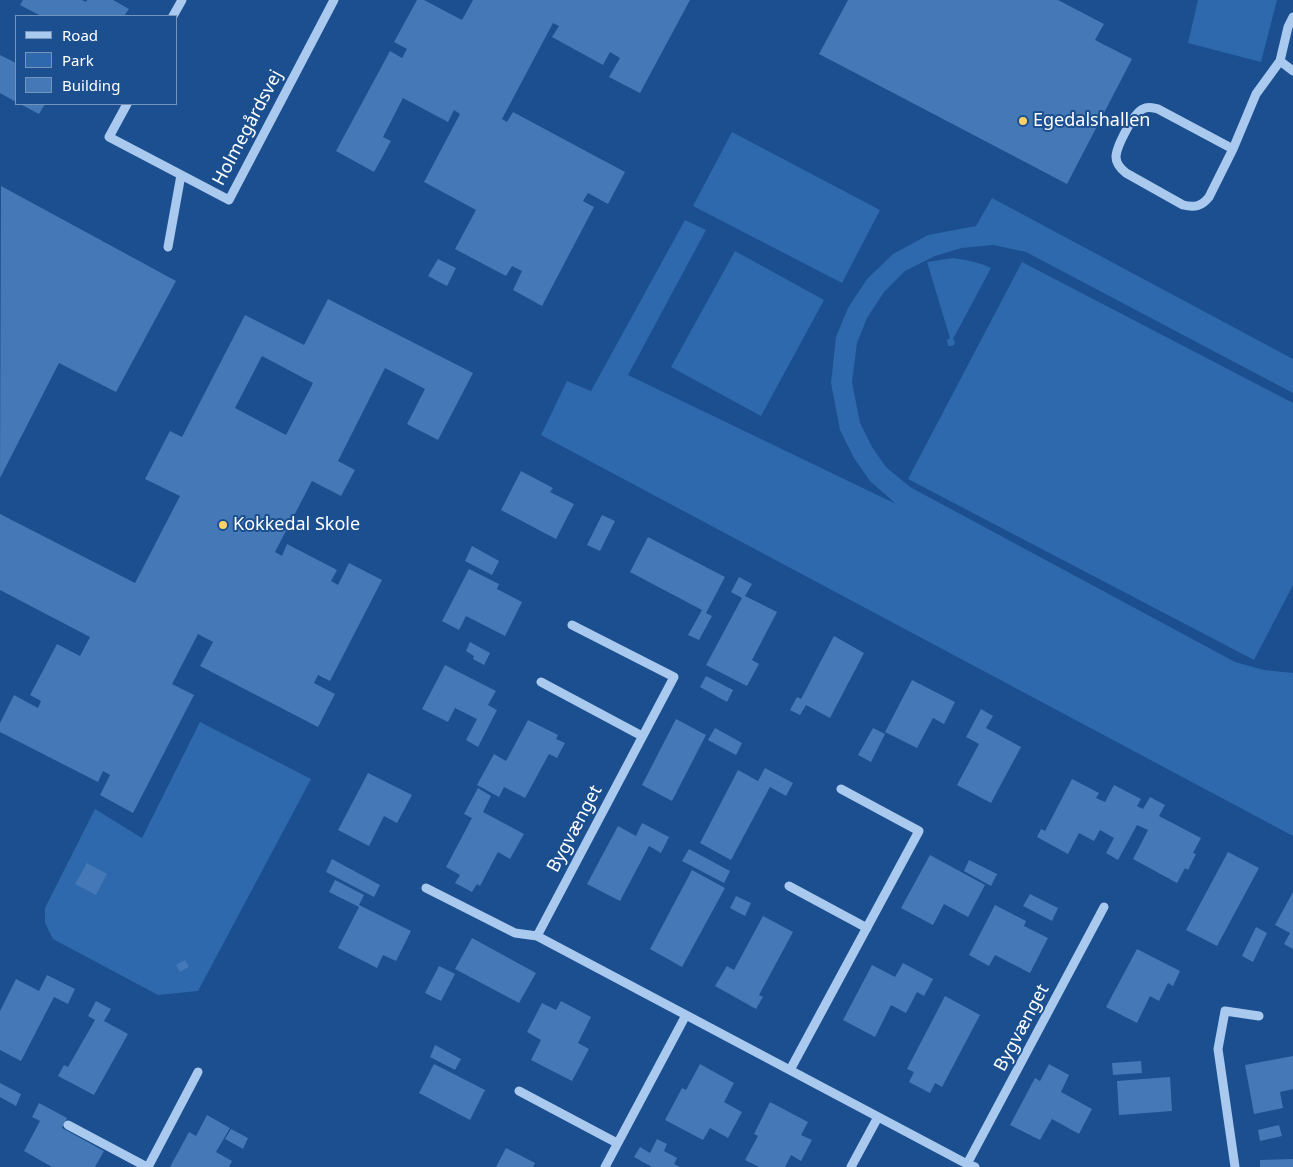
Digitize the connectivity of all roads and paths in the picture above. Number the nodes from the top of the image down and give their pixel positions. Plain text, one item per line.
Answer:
1 (182, 0) edge
2 (334, 0) edge
3 (174, 15) edge
4 (1293, 17) edge
5 (1280, 61) junction
6 (1293, 71) edge
7 (126, 105) edge
8 (1233, 149) junction
9 (181, 175) junction
10 (168, 247) dead end
11 (572, 625) dead end
12 (541, 682) dead end
13 (642, 736) junction
14 (842, 789) dead end
15 (789, 886) dead end
16 (426, 888) dead end
17 (1104, 907) dead end
18 (867, 928) junction
19 (537, 936) junction
20 (686, 1015) junction
21 (1259, 1016) dead end
22 (790, 1070) junction
23 (198, 1072) dead end
24 (519, 1091) dead end
25 (878, 1117) junction
26 (68, 1125) dead end
27 (617, 1144) junction
28 (971, 1166) edge
29 (148, 1167) edge
30 (605, 1167) edge
31 (851, 1167) edge
32 (1234, 1167) edge

1 - 3 street
2 - 9 street, Holmegårdsvej
4 - 5 street
5 - 6 street
5 - 8 street
7 - 9 street, Holmegårdsvej
8 - 8 street
9 - 10 street
11 - 13 street, Bygvænget
12 - 13 street
13 - 19 street, Bygvænget
14 - 18 street
15 - 18 street
16 - 19 street, Bygvænget
17 - 28 street, Bygvænget
18 - 22 street
19 - 20 street, Bygvænget
20 - 22 street, Bygvænget
20 - 27 street
21 - 32 street
22 - 25 street, Bygvænget
23 - 29 street
24 - 27 street
25 - 28 street, Bygvænget
25 - 31 street
26 - 29 street
27 - 30 street

